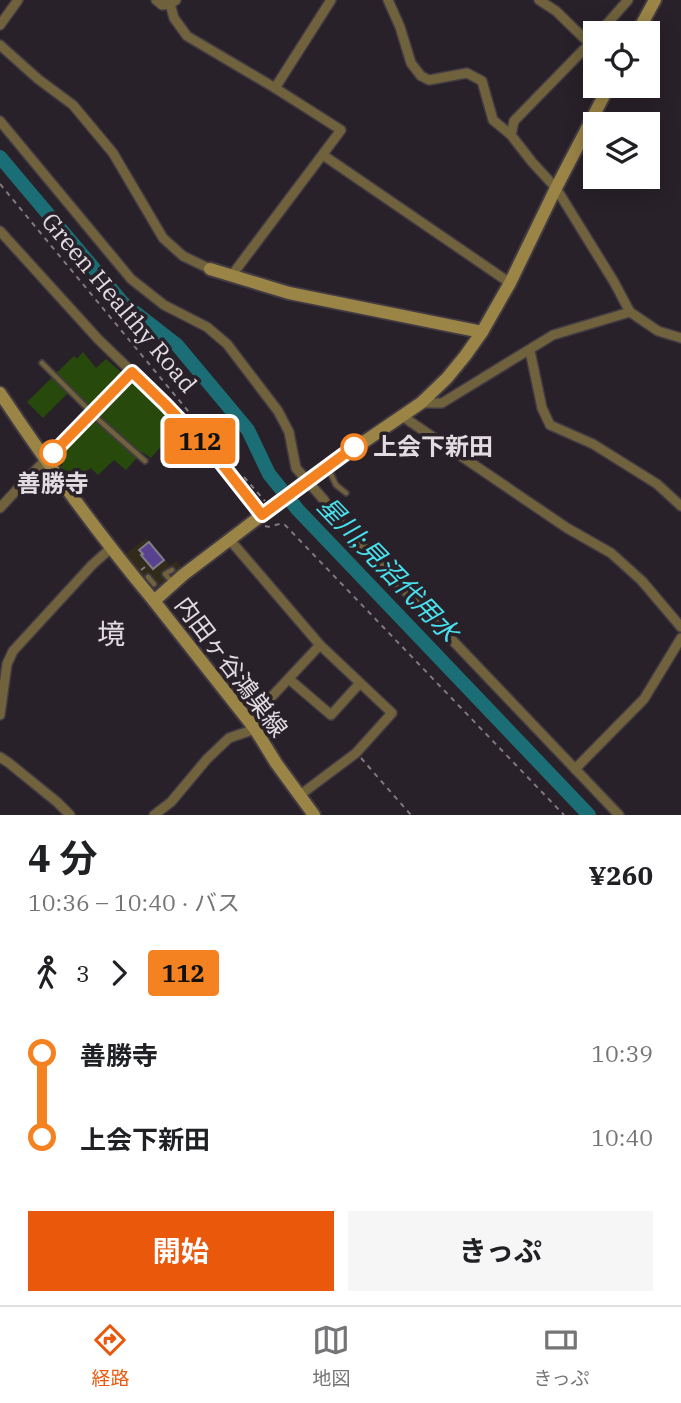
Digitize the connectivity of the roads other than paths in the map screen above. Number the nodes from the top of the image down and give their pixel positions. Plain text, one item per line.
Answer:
1 (18, 0) edge
2 (156, 0) edge
3 (331, 0) edge
4 (388, 0) edge
5 (539, 0) edge
6 (628, 0) edge
7 (655, 0) edge
8 (173, 2) edge
9 (610, 21) edge
10 (644, 21) edge
11 (0, 25) edge
12 (583, 35) edge
13 (0, 45) edge
14 (583, 54) edge
15 (275, 88) junction
16 (604, 98) edge
17 (0, 121) edge
18 (511, 135) junction
19 (323, 155) junction
20 (556, 188) junction
21 (0, 231) edge
22 (210, 269) joint
23 (232, 275) junction
24 (510, 283) junction
25 (630, 312) junction
26 (482, 332) junction
27 (681, 338) edge
28 (530, 351) junction
29 (42, 363) dead end
30 (132, 372) junction
31 (0, 393) edge
32 (421, 402) junction
33 (92, 413) junction
34 (402, 416) junction
35 (45, 460) junction
36 (145, 461) dead end
37 (328, 467) junction
38 (303, 484) junction
39 (346, 493) dead end
40 (681, 506) edge
41 (0, 508) edge
42 (267, 512) junction
43 (230, 540) junction
44 (110, 548) junction
45 (137, 572) junction
46 (153, 584) dead end
47 (154, 601) junction
48 (681, 627) edge
49 (681, 638) edge
50 (320, 645) junction
51 (289, 679) junction
52 (360, 683) junction
53 (2, 686) edge
54 (0, 715) edge
55 (252, 725) junction
56 (0, 757) edge
57 (575, 769) junction
58 (300, 795) junction
59 (70, 815) edge
60 (154, 815) edge
61 (314, 815) edge
62 (619, 815) edge

1 - 11 street
2 - 8 street
3 - 15 street
4 - 18 street
5 - 12 street
6 - 9 street
7 - 10 main road
8 - 15 street
13 - 22 street
14 - 18 street
15 - 19 street
16 - 20 main road, 内田ヶ谷鴻巣線
17 - 38 street
18 - 20 street
19 - 23 street
19 - 24 street
20 - 24 main road, 内田ヶ谷鴻巣線
20 - 25 street
21 - 30 street
22 - 23 main road
23 - 26 main road
24 - 26 main road, 内田ヶ谷鴻巣線
25 - 27 street
25 - 28 street
26 - 32 main road, 内田ヶ谷鴻巣線
28 - 32 street
28 - 40 street
29 - 33 lane
30 - 33 street
30 - 42 street
31 - 35 main road
32 - 34 main road, 内田ヶ谷鴻巣線
33 - 35 street
33 - 36 lane
34 - 37 main road, 内田ヶ谷鴻巣線
34 - 48 street
35 - 41 street
35 - 44 main road
37 - 38 main road, 内田ヶ谷鴻巣線
37 - 39 lane
38 - 42 main road, 内田ヶ谷鴻巣線
38 - 57 street
42 - 43 main road, 内田ヶ谷鴻巣線
43 - 47 main road, 内田ヶ谷鴻巣線
43 - 50 street
44 - 45 main road
44 - 53 street
45 - 46 lane
45 - 47 main road
47 - 55 main road, 内田ヶ谷鴻巣線
49 - 57 street
50 - 51 street
50 - 52 street
51 - 52 street
51 - 55 street
52 - 58 street
53 - 54 street
55 - 58 main road, 内田ヶ谷鴻巣線
55 - 60 street
56 - 59 street
57 - 62 street
58 - 61 main road, 内田ヶ谷鴻巣線

